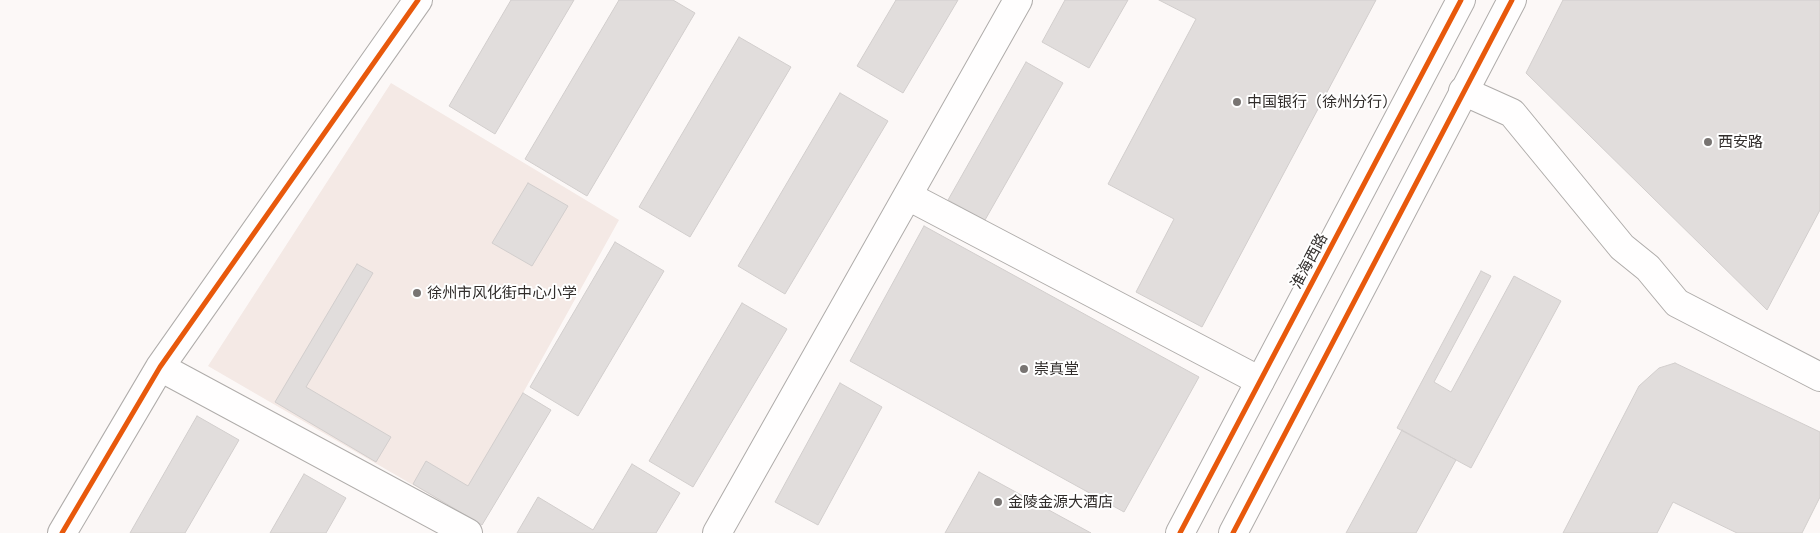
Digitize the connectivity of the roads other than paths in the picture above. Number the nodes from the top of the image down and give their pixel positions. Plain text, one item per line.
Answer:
1 (418, 0) edge
2 (1018, 0) edge
3 (1512, 0) edge
4 (1459, 1) edge
5 (1462, 91) junction
6 (908, 196) junction
7 (160, 367) junction
8 (1820, 377) edge
9 (1260, 381) junction
10 (62, 533) edge
11 (468, 533) edge
12 (717, 533) edge
13 (1180, 533) edge
14 (1233, 533) edge

1 - 7 main road
2 - 6 main road
3 - 5 main road
4 - 9 main road, 淮海西路
5 - 8 main road
5 - 14 main road
6 - 9 main road
6 - 12 main road
7 - 10 main road
7 - 11 main road
9 - 13 main road, 淮海西路

